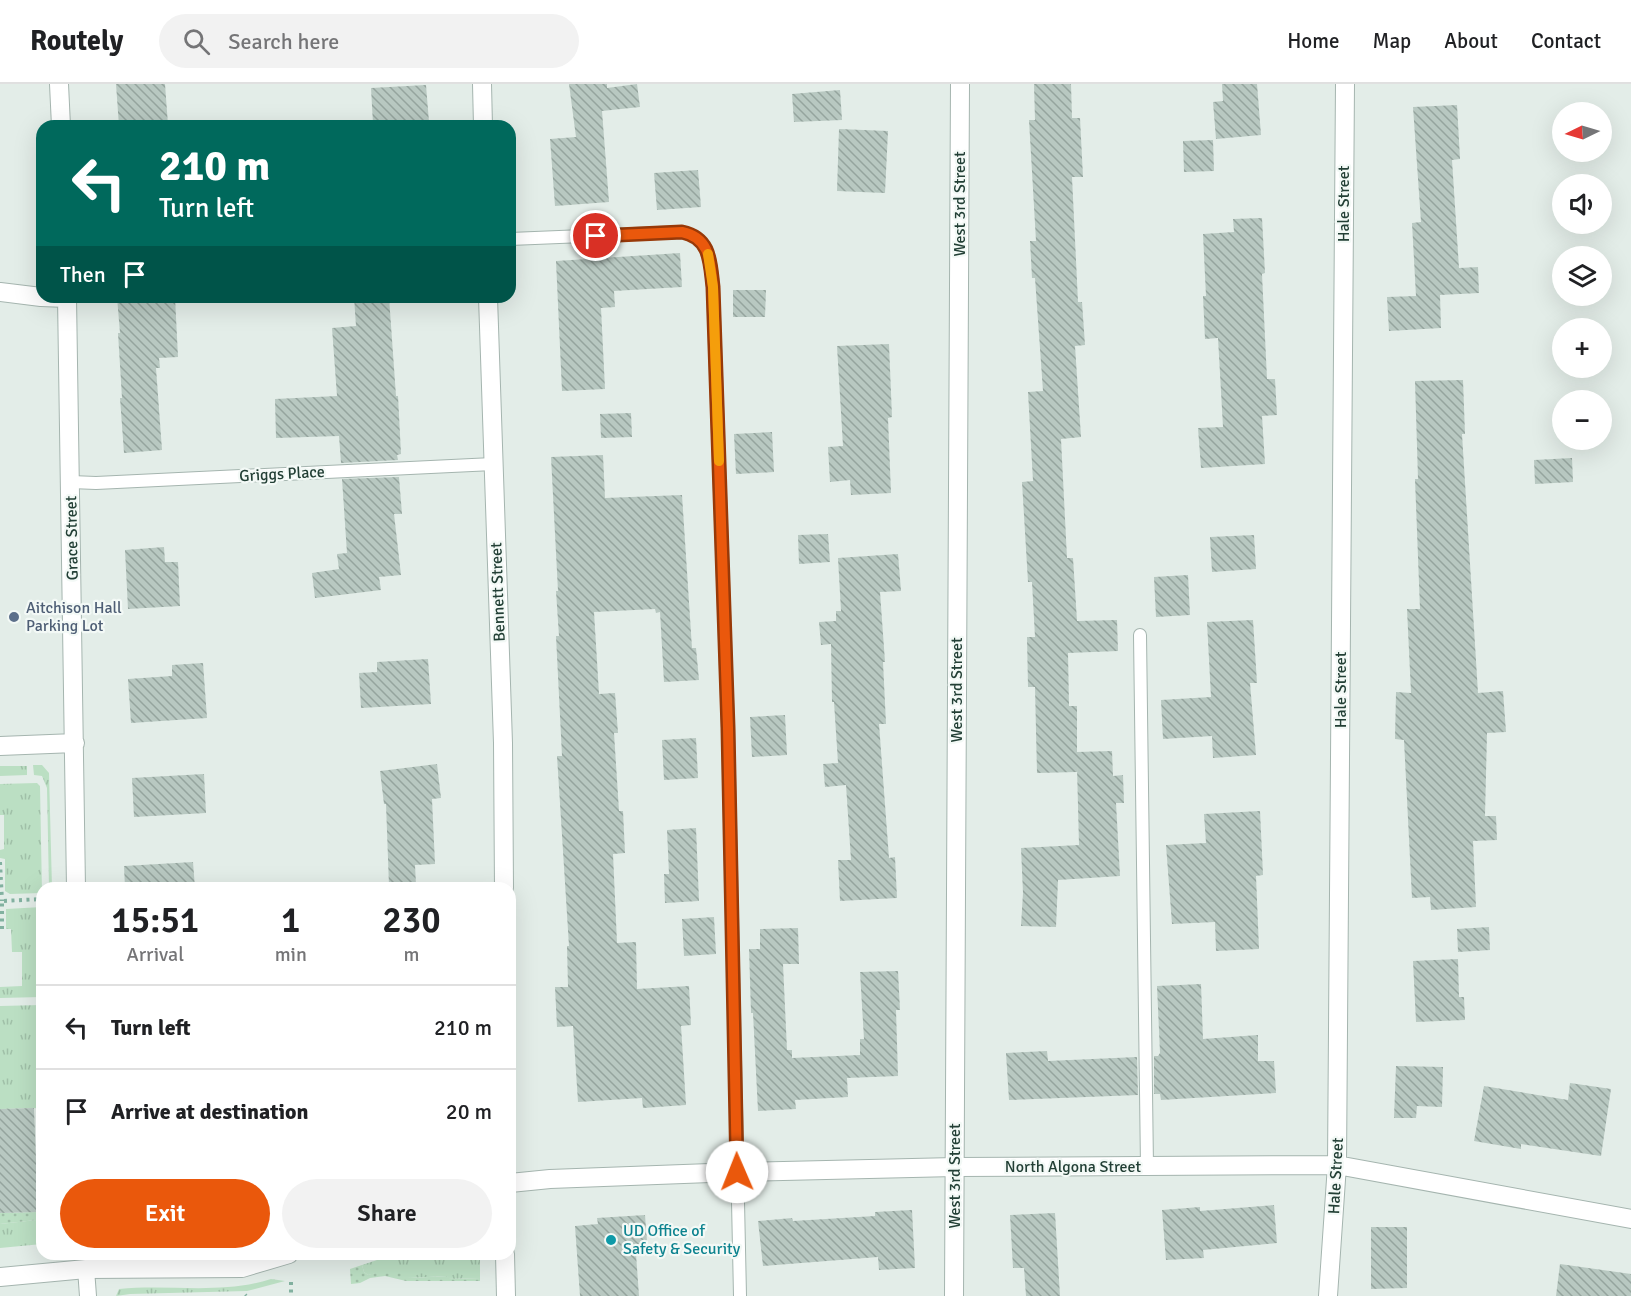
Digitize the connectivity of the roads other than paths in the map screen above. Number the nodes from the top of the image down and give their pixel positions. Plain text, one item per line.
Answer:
1 (59, 84) edge
2 (482, 84) edge
3 (960, 84) edge
4 (1345, 84) edge
5 (61, 120) edge
6 (483, 120) edge
7 (516, 239) edge
8 (0, 292) edge
9 (36, 296) edge
10 (67, 303) edge
11 (488, 303) edge
12 (493, 464) junction
13 (71, 482) junction
14 (1140, 635) dead end
15 (75, 743) junction
16 (0, 747) edge
17 (76, 882) edge
18 (504, 882) edge
19 (1338, 1165) junction
20 (955, 1167) junction
21 (1147, 1167) junction
22 (737, 1172) junction
23 (516, 1182) edge
24 (1631, 1219) edge
25 (269, 1260) edge
26 (505, 1260) edge
27 (86, 1262) edge
28 (0, 1277) edge
29 (88, 1296) edge
30 (506, 1296) edge
31 (740, 1296) edge
32 (954, 1296) edge
33 (1329, 1296) edge

1 - 5 street
2 - 6 street
3 - 20 street, West 3rd Street
4 - 19 street, Hale Street
7 - 22 lane
8 - 9 street
10 - 13 street, Grace Street
11 - 12 street, Bennett Street
12 - 13 lane, Griggs Place
12 - 18 street, Bennett Street
13 - 15 street, Grace Street
14 - 21 lane
15 - 16 street
15 - 17 street, Grace Street
19 - 21 street, North Algona Street
19 - 24 street, North Algona Street
19 - 33 street, Hale Street
20 - 21 street, North Algona Street
20 - 22 street, North Algona Street
20 - 32 street, West 3rd Street
22 - 23 street, North Algona Street
22 - 31 lane
25 - 27 street
26 - 30 street
27 - 28 street
27 - 29 street

